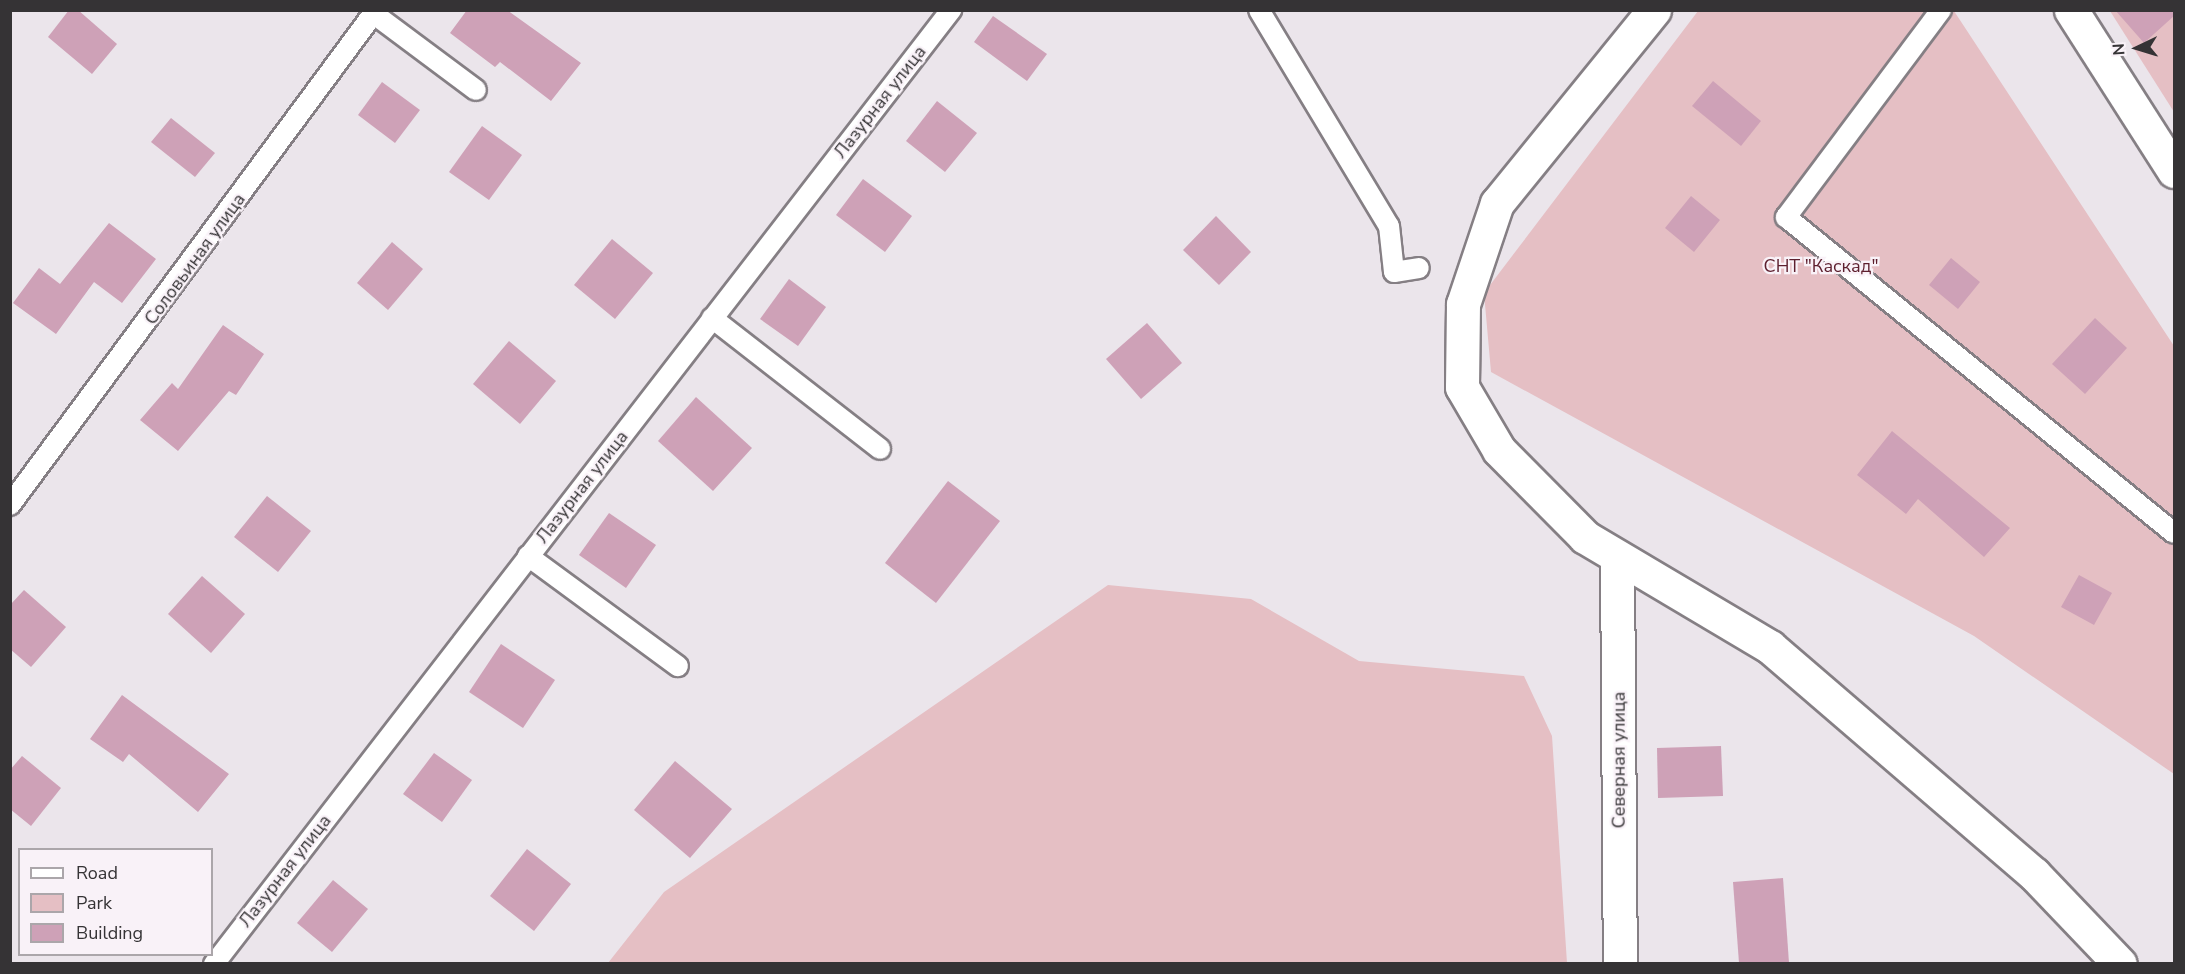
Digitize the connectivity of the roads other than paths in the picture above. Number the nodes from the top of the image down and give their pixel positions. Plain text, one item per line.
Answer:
1 (951, 10) edge
2 (1259, 10) edge
3 (1654, 10) edge
4 (1941, 10) edge
5 (2071, 10) edge
6 (375, 12) edge
7 (476, 90) dead end
8 (2175, 171) edge
9 (1419, 268) dead end
10 (712, 318) junction
11 (880, 450) dead end
12 (10, 505) edge
13 (2175, 533) edge
14 (528, 556) junction
15 (1617, 557) junction
16 (678, 666) dead end
17 (214, 963) edge
18 (1620, 963) edge
19 (2120, 963) edge

1 - 10 lane, Лазурная улица
2 - 9 lane
3 - 15 street
4 - 13 lane
5 - 8 street
6 - 7 lane
6 - 12 lane, Соловьиная улица
10 - 11 lane
10 - 14 lane, Лазурная улица
14 - 16 lane
14 - 17 lane, Лазурная улица
15 - 18 street, Северная улица
15 - 19 street

